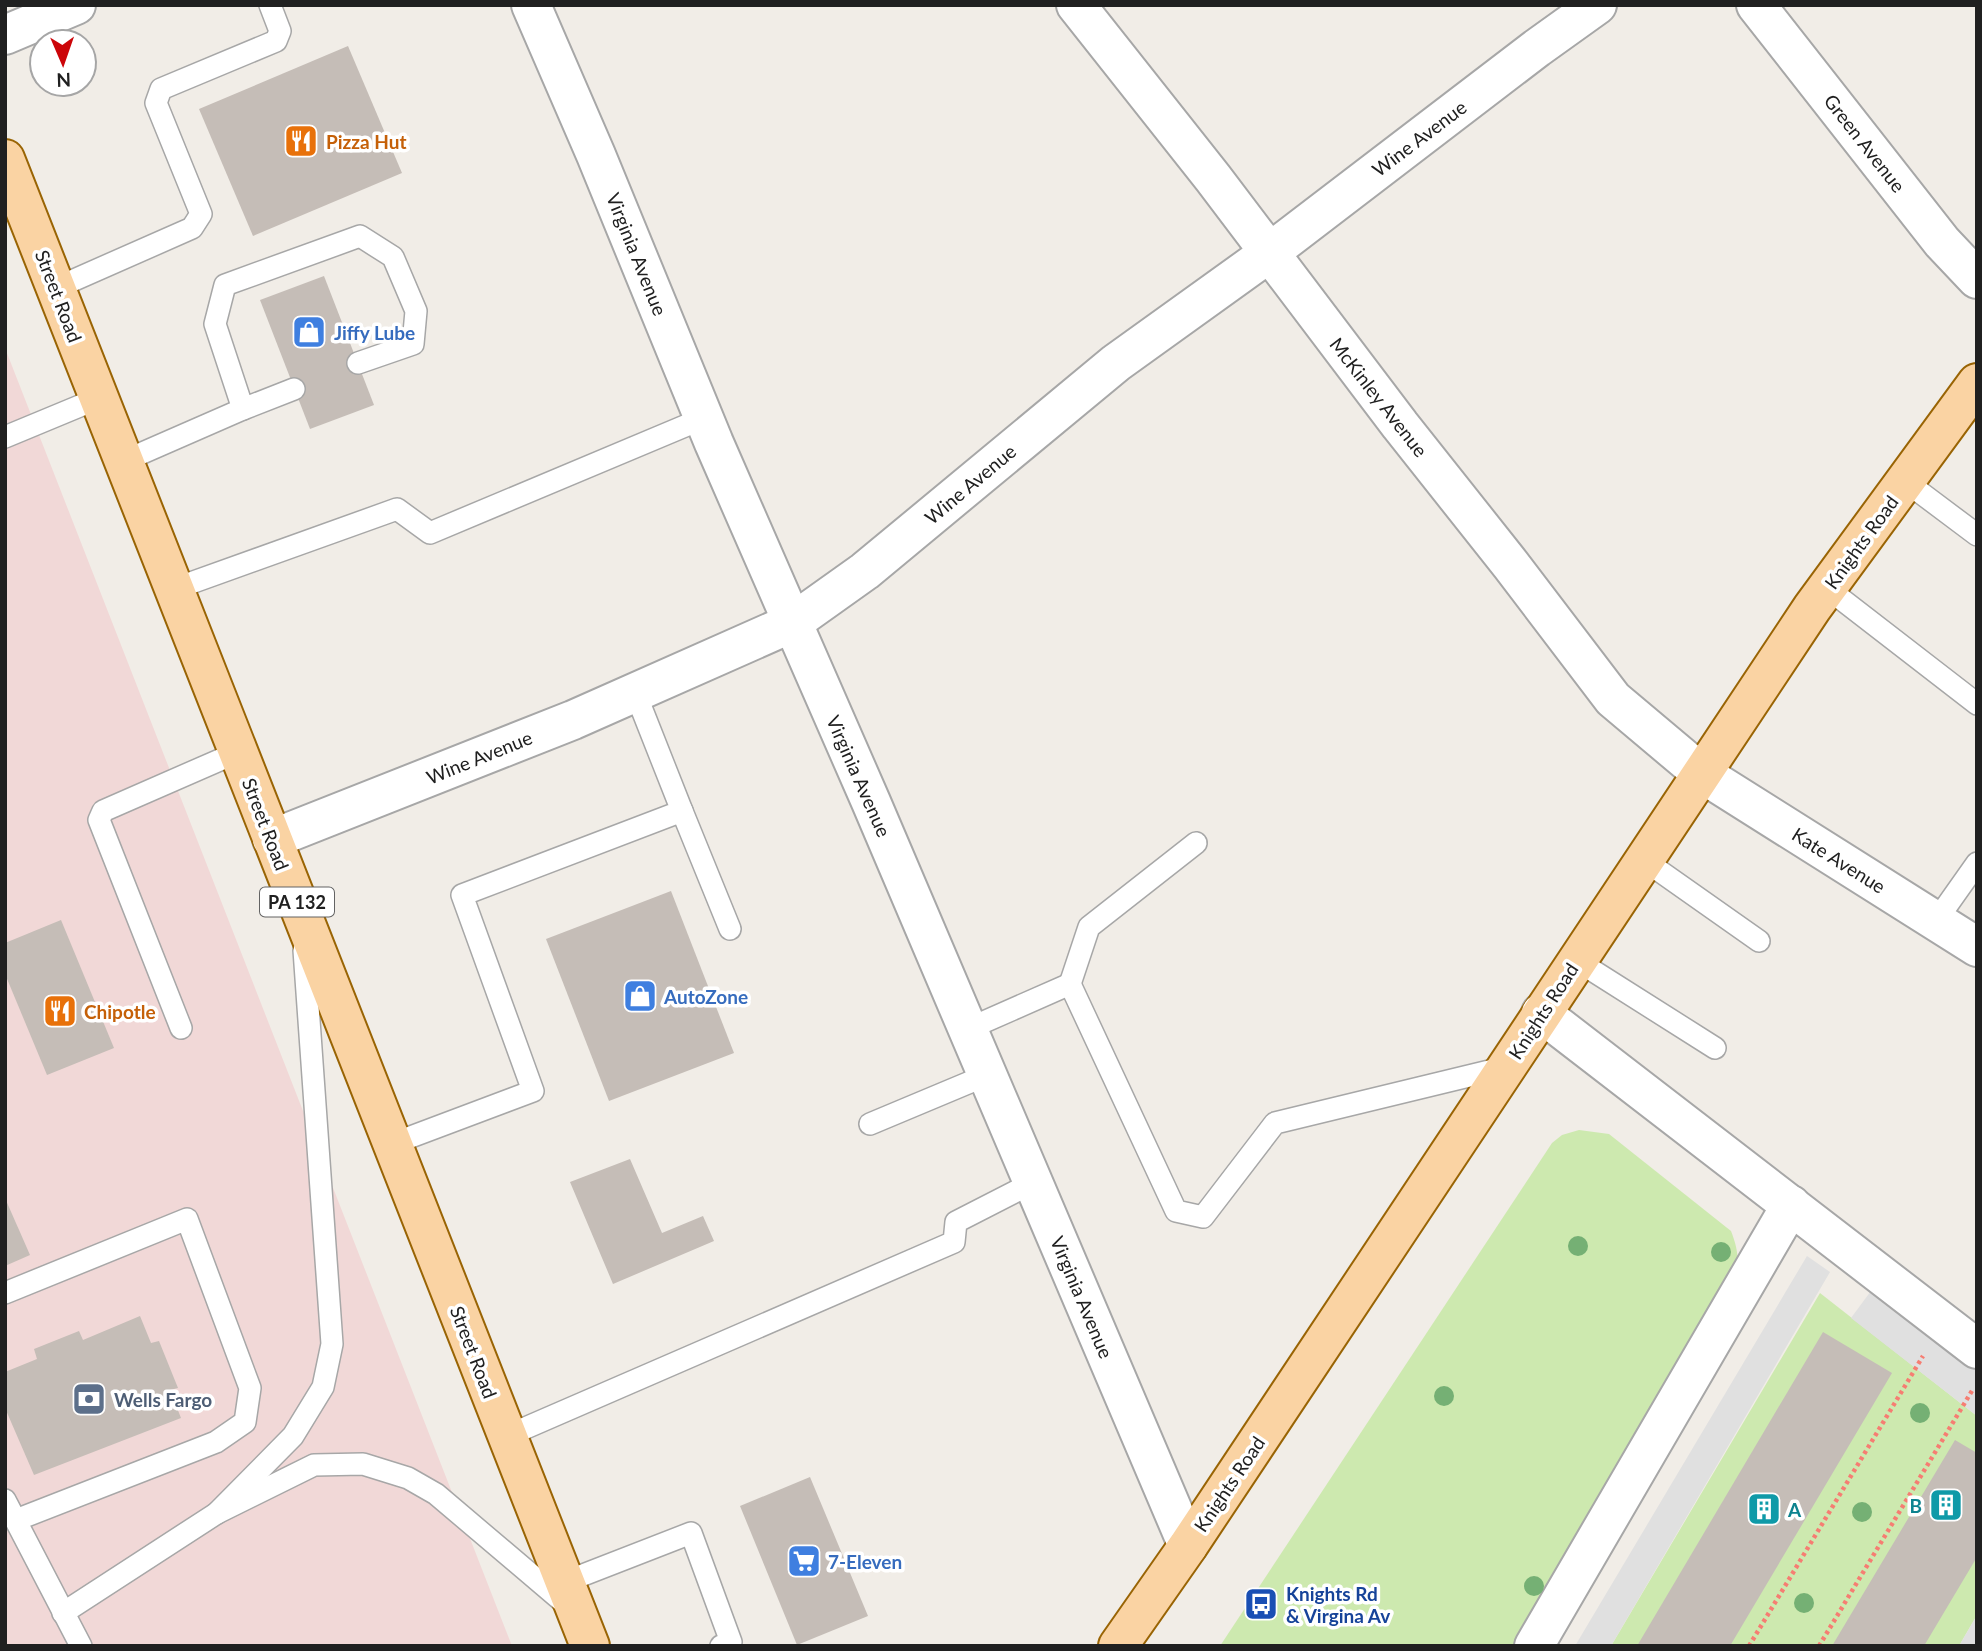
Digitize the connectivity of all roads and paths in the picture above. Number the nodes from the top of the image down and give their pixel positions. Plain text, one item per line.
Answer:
1 (76, 5) edge
2 (270, 5) edge
3 (531, 5) edge
4 (1076, 5) edge
5 (1597, 5) edge
6 (1756, 5) edge
7 (5, 35) edge
8 (5, 159) edge
9 (1269, 253) junction
10 (1977, 279) edge
11 (56, 288) junction
12 (358, 363) dead end
13 (1977, 383) edge
14 (295, 389) dead end
15 (99, 398) junction
16 (243, 409) junction
17 (704, 418) junction
18 (5, 437) edge
19 (124, 461) junction
20 (1905, 481) junction
21 (1977, 535) edge
22 (1827, 588) junction
23 (174, 589) junction
24 (792, 623) junction
25 (635, 692) junction
26 (1977, 704) edge
27 (238, 752) junction
28 (1701, 773) junction
29 (682, 811) junction
30 (272, 839) junction
31 (1196, 843) dead end
32 (1644, 859) junction
33 (1977, 863) edge
34 (301, 913) junction
35 (1936, 921) junction
36 (730, 929) dead end
37 (1759, 941) dead end
38 (1977, 947) edge
39 (1576, 960) junction
40 (1070, 984) junction
41 (1541, 1013) junction
42 (181, 1028) dead end
43 (968, 1029) junction
44 (1715, 1048) dead end
45 (1506, 1067) junction
46 (987, 1075) junction
47 (870, 1124) dead end
48 (393, 1144) junction
49 (1034, 1182) junction
50 (1791, 1205) junction
51 (5, 1293) edge
52 (1943, 1322) junction
53 (1977, 1349) edge
54 (1977, 1382) edge
55 (507, 1436) junction
56 (5, 1500) edge
57 (217, 1513) junction
58 (16, 1520) junction
59 (1188, 1546) junction
60 (63, 1613) junction
61 (577, 1614) edge
62 (81, 1646) edge
63 (721, 1646) edge
64 (1118, 1646) edge
65 (1534, 1646) edge
66 (1749, 1646) edge
67 (1819, 1646) edge

1 - 7 street
2 - 11 lane
3 - 17 street, Virginia Avenue
4 - 9 street, McKinley Avenue
5 - 9 street, Wine Avenue
6 - 10 street, Green Avenue
8 - 11 main road, Street Road / PA 132
9 - 24 street, Wine Avenue
9 - 28 street, McKinley Avenue
11 - 15 main road, Street Road / PA 132
12 - 16 lane
13 - 20 main road, Knights Road
14 - 16 lane
15 - 18 lane
15 - 19 main road, Street Road / PA 132
16 - 19 lane
17 - 23 lane
17 - 24 street, Virginia Avenue
19 - 23 main road, Street Road / PA 132
20 - 21 lane
20 - 22 main road, Knights Road
22 - 26 lane
22 - 28 main road, Knights Road
23 - 27 main road, Street Road / PA 132
24 - 25 street, Wine Avenue
24 - 43 street, Virginia Avenue
25 - 29 lane
25 - 30 street, Wine Avenue
27 - 30 main road, Street Road / PA 132
27 - 42 lane
28 - 32 main road, Knights Road
28 - 35 street, Kate Avenue
29 - 36 lane
29 - 48 lane
30 - 34 main road, Street Road / PA 132
31 - 40 lane
32 - 37 lane
32 - 39 main road, Knights Road
33 - 35 lane
34 - 48 main road, Street Road / PA 132
34 - 57 lane
35 - 38 street, Kate Avenue
39 - 41 main road, Knights Road
39 - 44 lane
40 - 43 lane
40 - 45 lane
41 - 45 main road, Knights Road
41 - 50 street
43 - 46 street, Virginia Avenue
45 - 59 main road, Knights Road
46 - 47 lane
46 - 49 street, Virginia Avenue
48 - 55 main road, Street Road / PA 132
49 - 55 lane
49 - 59 street, Virginia Avenue
50 - 52 street
50 - 65 street
51 - 58 lane
52 - 53 street
52 - 66 path
54 - 67 path
55 - 61 main road, Street Road / PA 132
56 - 58 lane
57 - 60 lane
57 - 61 lane
58 - 60 lane
59 - 64 main road, Knights Road
60 - 62 lane
61 - 63 lane

